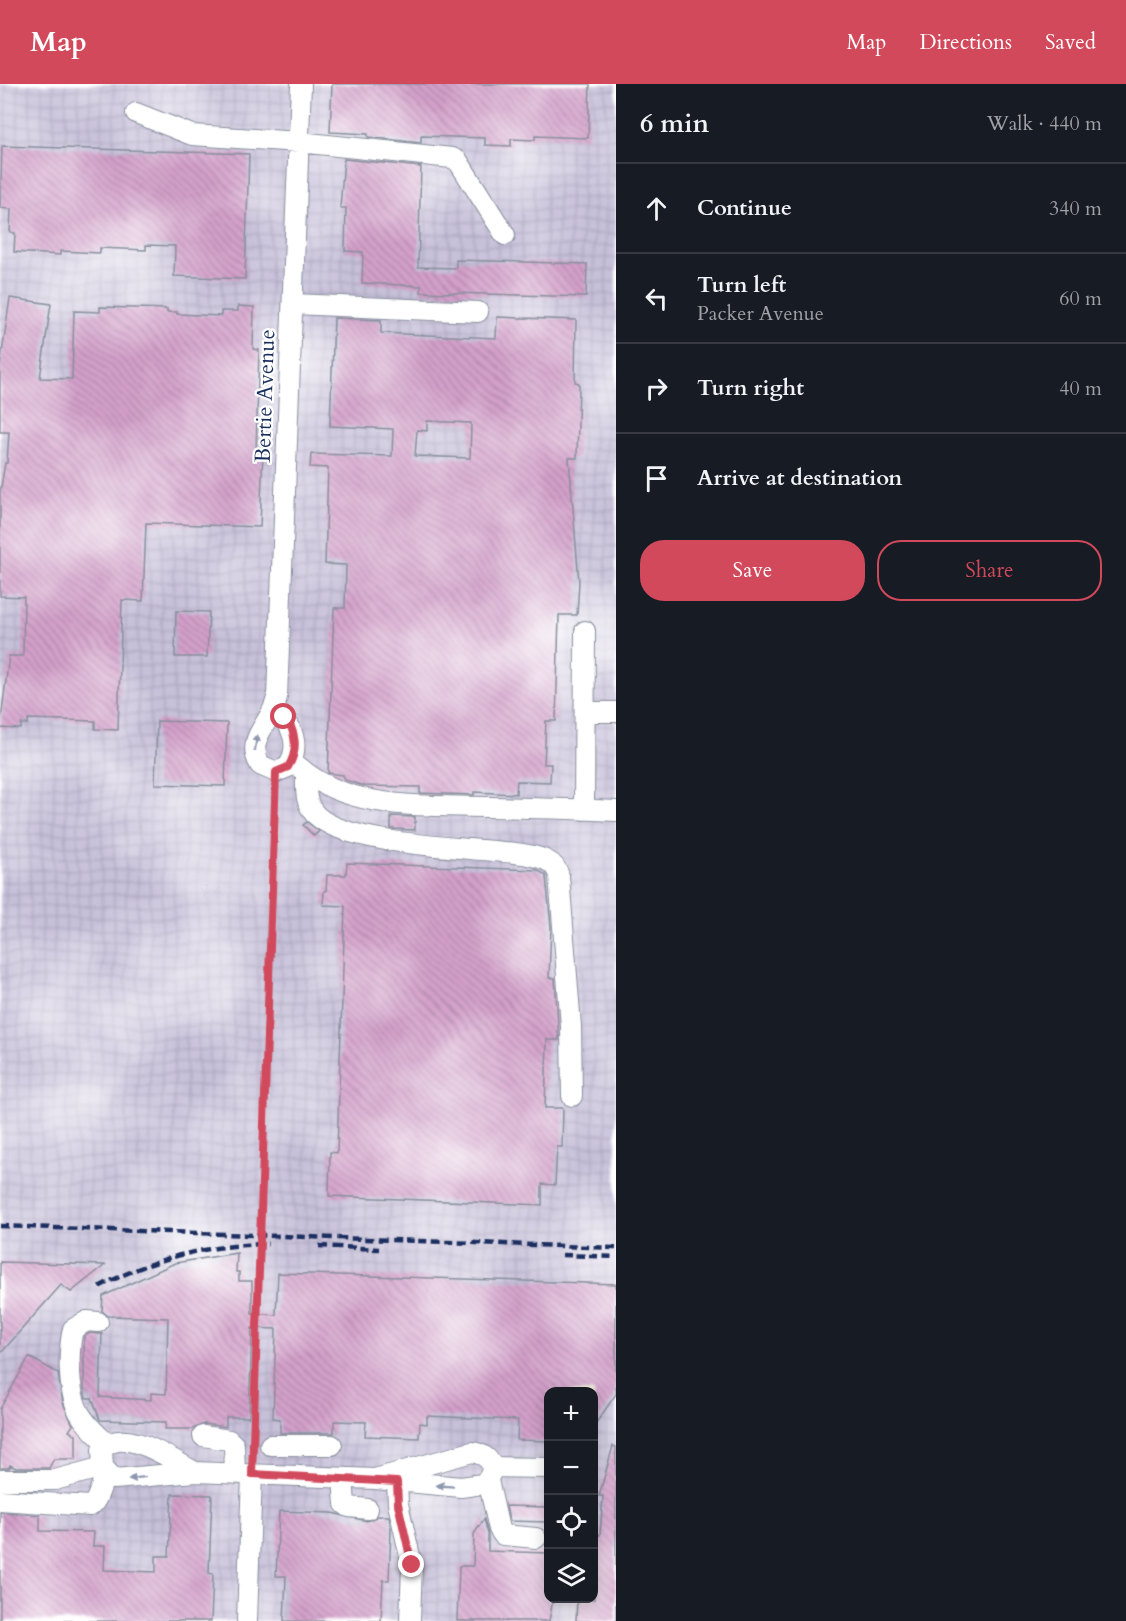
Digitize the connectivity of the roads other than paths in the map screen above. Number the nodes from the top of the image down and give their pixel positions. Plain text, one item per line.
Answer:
1 (301, 84) edge
2 (136, 113) dead end
3 (299, 142) junction
4 (505, 235) dead end
5 (293, 304) junction
6 (478, 312) dead end
7 (585, 631) dead end
8 (275, 710) junction
9 (585, 712) junction
10 (616, 712) edge
11 (291, 769) junction
12 (584, 810) junction
13 (616, 811) edge
14 (572, 1096) dead end
15 (98, 1322) dead end
16 (203, 1436) dead end
17 (107, 1444) junction
18 (332, 1445) dead end
19 (544, 1468) edge
20 (105, 1470) junction
21 (195, 1472) junction
22 (490, 1473) junction
23 (252, 1474) junction
24 (343, 1478) junction
25 (375, 1479) junction
26 (0, 1480) edge
27 (397, 1482) junction
28 (0, 1500) edge
29 (368, 1509) dead end
30 (536, 1538) dead end
31 (247, 1621) edge
32 (410, 1621) edge

1 - 3 street, Bertie Avenue
2 - 3 street
3 - 4 street
3 - 5 street, Bertie Avenue
5 - 6 street
5 - 8 street, Bertie Avenue
7 - 9 street
8 - 11 street
11 -> 8 street
9 - 10 street
9 - 12 street
11 - 12 street
11 - 14 street
12 - 13 street
15 - 17 street
16 - 23 street
17 - 20 street
17 - 21 street
18 - 23 street
19 - 22 street
21 -> 20 street
20 - 26 street
20 - 28 street
21 - 23 street
22 - 25 street
22 -> 27 street
22 - 30 street
23 - 24 street
23 - 31 street
24 - 25 street
24 - 29 street
25 - 27 street
27 - 32 street

